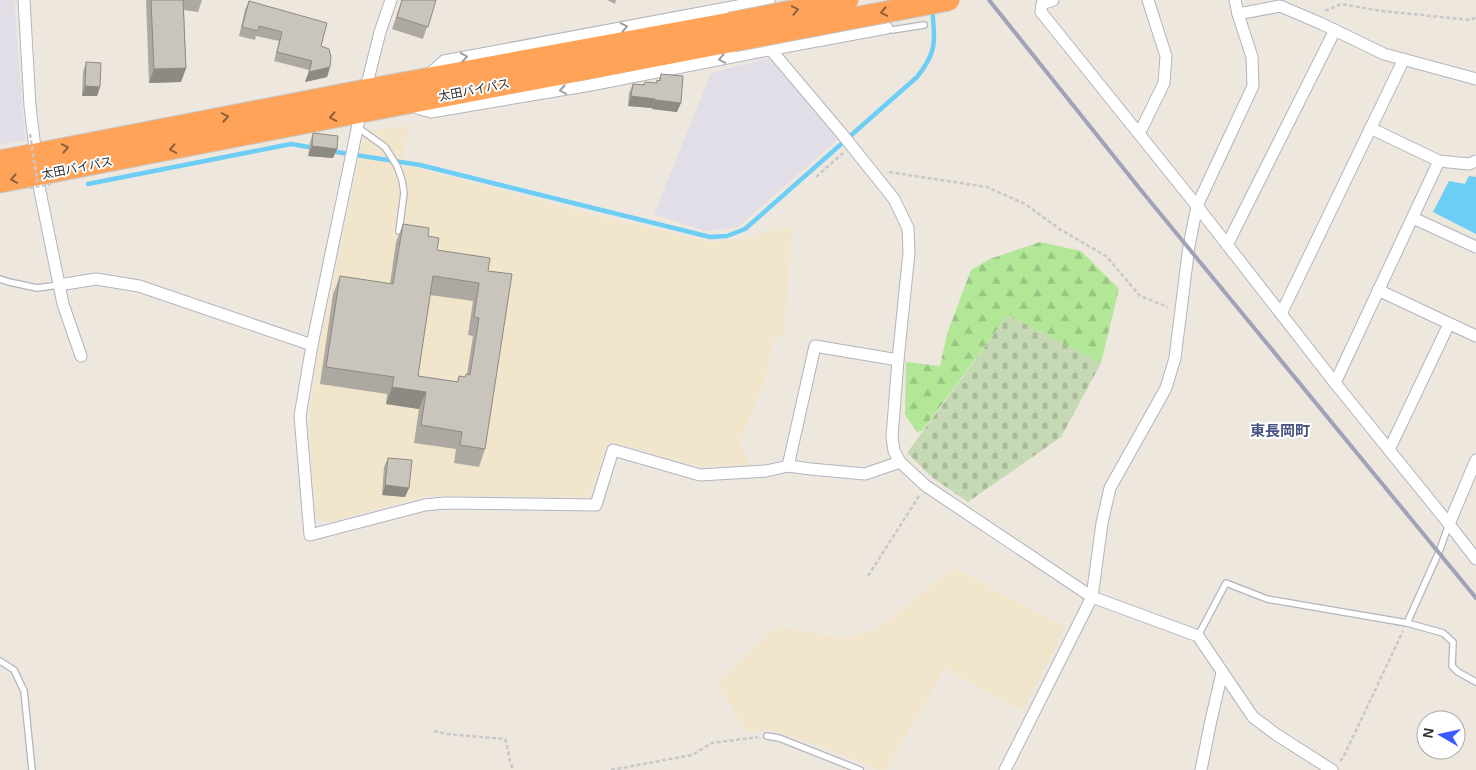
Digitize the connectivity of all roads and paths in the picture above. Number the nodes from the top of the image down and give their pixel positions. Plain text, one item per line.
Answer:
1 (24, 0) edge
2 (391, 0) edge
3 (769, 0) edge
4 (848, 0) edge
5 (949, 0) edge
6 (1053, 0) edge
7 (1148, 0) edge
8 (1235, 0) edge
9 (749, 2) edge
10 (1238, 14) junction
11 (1476, 17) edge
12 (1320, 23) junction
13 (924, 25) dead end
14 (887, 28) joint
15 (1334, 30) junction
16 (732, 32) junction
17 (770, 49) junction
18 (1404, 59) junction
19 (1476, 79) edge
20 (424, 80) junction
21 (365, 90) junction
22 (408, 103) junction
23 (359, 120) junction
24 (1370, 128) junction
25 (30, 134) dead end
26 (1139, 134) junction
27 (847, 141) junction
28 (0, 161) edge
29 (1439, 161) junction
30 (1476, 161) edge
31 (870, 169) junction
32 (38, 177) junction
33 (816, 177) dead end
34 (0, 182) edge
35 (1197, 206) junction
36 (1412, 218) junction
37 (399, 231) dead end
38 (1227, 245) junction
39 (1476, 247) edge
40 (0, 279) edge
41 (59, 285) junction
42 (1378, 290) junction
43 (1180, 312) junction
44 (1281, 314) junction
45 (1449, 324) junction
46 (1476, 336) edge
47 (312, 345) junction
48 (81, 356) dead end
49 (898, 360) junction
50 (1335, 383) junction
51 (1389, 450) junction
52 (1476, 460) edge
53 (900, 462) junction
54 (788, 466) junction
55 (926, 486) junction
56 (1449, 524) junction
57 (1476, 560) edge
58 (868, 576) dead end
59 (1092, 597) junction
60 (1407, 623) junction
61 (1198, 636) junction
62 (0, 661) edge
63 (1222, 673) junction
64 (1476, 682) edge
65 (434, 731) dead end
66 (767, 736) joint
67 (32, 770) edge
68 (514, 770) edge
69 (611, 770) edge
70 (860, 770) edge
71 (1005, 770) edge
72 (1201, 770) edge
73 (1332, 770) edge

1 - 32 street
2 - 21 street
3 - 9 street
16 -> 4 highway, 太田バイパス, bridge
5 -> 16 highway, 太田バイパス, bridge
6 - 26 street
7 - 26 street
8 - 10 street
9 - 17 street
20 -> 9 street
10 - 12 street
10 - 35 street
11 - 12 path
12 - 15 street
13 - 14 lane
14 - 17 street
15 - 18 street
15 - 38 street
16 - 20 highway, 太田バイパス
16 - 22 highway, 太田バイパス
17 -> 22 street
17 - 27 street
18 - 19 street
18 - 24 street
20 - 21 highway, 太田バイパス
21 - 23 street
32 -> 21 highway, 太田バイパス
22 - 23 highway, 太田バイパス
23 -> 32 highway, 太田バイパス
23 - 37 lane
23 - 47 street
24 - 29 street
24 - 44 street
25 - 32 path, bridge
26 - 35 street
27 - 31 street
27 - 33 path
28 - 32 highway, 太田バイパス
29 - 30 street
29 - 36 street
31 - 43 path
31 - 49 street
32 -> 34 highway, 太田バイパス
32 - 41 street
35 - 38 street
35 - 43 street
36 - 39 street
36 - 42 street
38 - 44 street
40 - 41 lane
41 - 47 street
41 - 48 street
42 - 45 street
42 - 50 street
43 - 59 street
44 - 50 street
45 - 46 street
45 - 51 street
47 - 54 street
49 - 53 street
49 - 54 street
50 - 51 street
51 - 56 street
52 - 56 street
53 - 54 street
53 - 55 street
55 - 58 path
55 - 59 street
56 - 57 street
56 - 60 lane
59 - 61 street
59 - 71 street
60 - 61 lane
60 - 64 lane
60 - 73 path
61 - 63 street
62 - 67 lane
63 - 72 street
63 - 73 street
65 - 68 path
66 - 69 path
66 - 70 lane

